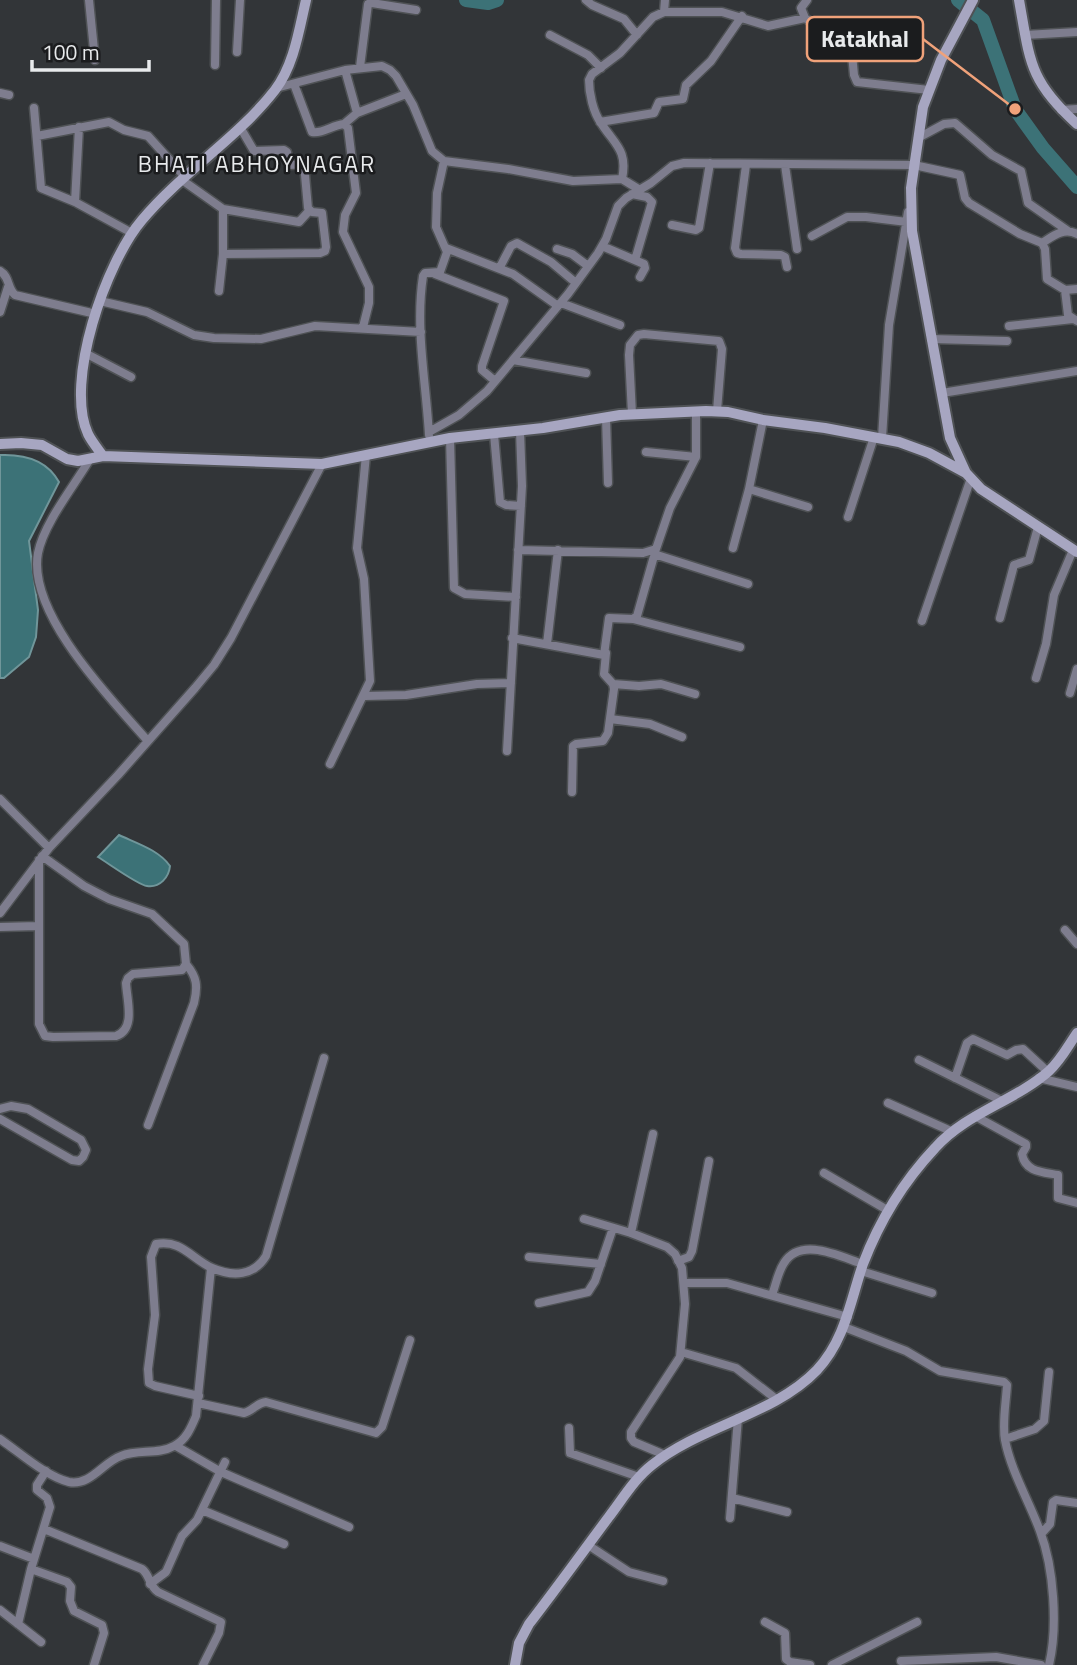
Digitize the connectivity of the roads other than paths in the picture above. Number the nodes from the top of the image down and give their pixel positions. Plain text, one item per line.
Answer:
1 (89, 0) edge
2 (216, 0) edge
3 (240, 0) edge
4 (306, 0) edge
5 (586, 0) edge
6 (665, 0) edge
7 (807, 0) edge
8 (973, 0) edge
9 (1019, 0) edge
10 (416, 10) dead end
11 (664, 12) junction
12 (742, 16) junction
13 (805, 18) junction
14 (1077, 32) edge
15 (850, 33) junction
16 (1025, 34) junction
17 (550, 35) dead end
18 (637, 35) junction
19 (237, 52) dead end
20 (902, 56) dead end
21 (95, 60) dead end
22 (215, 65) dead end
23 (360, 67) junction
24 (601, 68) junction
25 (345, 70) junction
26 (294, 84) junction
27 (276, 88) junction
28 (929, 90) junction
29 (406, 93) junction
30 (34, 108) dead end
31 (1077, 109) edge
32 (1061, 110) junction
33 (357, 113) junction
34 (600, 122) junction
35 (344, 124) junction
36 (1077, 124) edge
37 (79, 127) junction
38 (240, 127) junction
39 (37, 136) junction
40 (918, 138) junction
41 (444, 161) junction
42 (710, 163) junction
43 (746, 165) junction
44 (785, 165) junction
45 (914, 165) junction
46 (183, 178) junction
47 (622, 179) junction
48 (636, 192) junction
49 (911, 200) junction
50 (75, 202) junction
51 (222, 209) junction
52 (309, 211) junction
53 (907, 222) junction
54 (672, 225) dead end
55 (1072, 232) edge
56 (132, 233) junction
57 (812, 236) dead end
58 (1042, 243) junction
59 (602, 246) junction
60 (446, 248) junction
61 (557, 249) dead end
62 (797, 249) dead end
63 (223, 254) junction
64 (635, 260) junction
65 (588, 266) junction
66 (500, 267) junction
67 (787, 267) dead end
68 (0, 271) edge
69 (429, 272) junction
70 (640, 277) dead end
71 (576, 283) junction
72 (9, 284) junction
73 (1065, 289) junction
74 (1077, 289) edge
75 (219, 291) dead end
76 (100, 301) junction
77 (559, 304) junction
78 (0, 312) edge
79 (96, 314) junction
80 (1075, 320) edge
81 (620, 325) dead end
82 (1009, 326) dead end
83 (363, 327) junction
84 (421, 332) junction
85 (932, 339) junction
86 (1007, 341) dead end
87 (85, 353) junction
88 (513, 360) junction
89 (1077, 372) edge
90 (586, 373) dead end
91 (131, 377) dead end
92 (495, 381) junction
93 (942, 393) junction
94 (717, 411) junction
95 (696, 412) junction
96 (632, 414) junction
97 (606, 418) junction
98 (763, 420) junction
99 (520, 431) junction
100 (494, 434) junction
101 (429, 437) junction
102 (450, 438) junction
103 (878, 438) junction
104 (0, 444) edge
105 (646, 452) dead end
106 (366, 455) junction
107 (103, 456) junction
108 (696, 457) junction
109 (90, 459) junction
110 (322, 464) junction
111 (968, 475) junction
112 (608, 483) dead end
113 (749, 489) junction
114 (521, 506) junction
115 (808, 507) dead end
116 (848, 517) dead end
117 (1038, 527) junction
118 (733, 548) dead end
119 (518, 550) junction
120 (558, 550) junction
121 (1075, 551) edge
122 (655, 552) junction
123 (748, 584) dead end
124 (516, 597) junction
125 (1000, 618) dead end
126 (633, 619) junction
127 (922, 621) dead end
128 (512, 638) junction
129 (547, 644) junction
130 (740, 647) dead end
131 (606, 653) junction
132 (1077, 669) edge
133 (1036, 678) dead end
134 (511, 683) junction
135 (613, 684) junction
136 (1070, 693) dead end
137 (695, 694) dead end
138 (365, 696) junction
139 (610, 719) junction
140 (681, 737) dead end
141 (147, 740) junction
142 (507, 751) dead end
143 (330, 764) dead end
144 (572, 792) dead end
145 (0, 799) edge
146 (49, 848) junction
147 (40, 858) junction
148 (0, 913) edge
149 (38, 926) junction
150 (0, 927) edge
151 (1065, 930) dead end
152 (1077, 944) edge
153 (186, 964) junction
154 (1077, 1033) edge
155 (324, 1058) dead end
156 (919, 1060) dead end
157 (1044, 1075) junction
158 (955, 1078) junction
159 (1077, 1087) edge
160 (1002, 1101) junction
161 (888, 1103) dead end
162 (0, 1109) edge
163 (975, 1116) junction
164 (0, 1119) edge
165 (148, 1125) dead end
166 (953, 1132) junction
167 (653, 1135) dead end
168 (709, 1161) dead end
169 (824, 1173) dead end
170 (1077, 1203) edge
171 (889, 1211) junction
172 (584, 1219) dead end
173 (613, 1228) junction
174 (631, 1233) junction
175 (529, 1257) dead end
176 (678, 1261) junction
177 (601, 1264) junction
178 (211, 1268) junction
179 (862, 1268) junction
180 (684, 1283) junction
181 (932, 1293) dead end
182 (772, 1295) junction
183 (539, 1303) dead end
184 (846, 1322) junction
185 (410, 1339) dead end
186 (681, 1352) junction
187 (1049, 1372) dead end
188 (198, 1399) junction
189 (776, 1399) junction
190 (738, 1418) junction
191 (569, 1428) dead end
192 (0, 1438) edge
193 (1005, 1439) junction
194 (176, 1446) junction
195 (665, 1455) junction
196 (225, 1462) dead end
197 (46, 1471) junction
198 (221, 1472) junction
199 (639, 1477) junction
200 (732, 1498) junction
201 (1077, 1503) edge
202 (202, 1510) junction
203 (787, 1512) dead end
204 (730, 1518) dead end
205 (349, 1527) dead end
206 (44, 1529) junction
207 (1041, 1534) junction
208 (284, 1544) dead end
209 (588, 1545) junction
210 (0, 1546) edge
211 (34, 1559) junction
212 (31, 1569) junction
213 (663, 1581) dead end
214 (150, 1584) junction
215 (0, 1610) edge
216 (765, 1622) dead end
217 (917, 1622) dead end
218 (19, 1624) junction
219 (41, 1642) dead end
220 (901, 1661) dead end
221 (93, 1665) edge
222 (203, 1665) edge
223 (519, 1665) edge
224 (810, 1665) edge
225 (832, 1665) edge
226 (1041, 1665) edge
227 (1049, 1665) edge

1 - 21 street
2 - 22 street
3 - 19 street
4 - 27 street
5 - 18 street
6 - 11 street
7 - 13 street
8 - 28 street
9 - 16 street
10 - 23 street
11 - 12 street
11 - 18 street
12 - 13 street
12 - 34 street
13 - 15 street
14 - 16 street
15 - 20 street
15 - 28 street
16 - 32 street
17 - 24 street
18 - 24 street
23 - 25 street
23 - 29 street
24 - 34 street
25 - 26 street
25 - 33 street
26 - 27 street
26 - 35 street
27 - 38 street
28 - 40 street
29 - 33 street
29 - 41 street
30 - 39 street
31 - 32 street
32 - 36 street
33 - 35 street
34 - 47 street
35 - 83 street
37 - 39 street
37 - 46 street
37 - 50 street
38 - 46 street
38 - 52 street
39 - 50 street
40 - 45 street
40 - 55 street
41 - 47 street
41 - 60 street
42 - 43 street
42 - 48 street
42 - 54 street
43 - 44 street
43 - 67 street
44 - 45 street
44 - 62 street
45 - 49 street
45 - 58 street
46 - 51 street
46 - 56 street
47 - 48 street
48 - 59 street
48 - 64 street
49 - 53 street
49 - 85 street
50 - 56 street
51 - 52 street
51 - 63 street
52 - 63 street
53 - 57 street
53 - 103 street
55 - 58 street
56 - 76 street
58 - 73 street
59 - 64 street
59 - 65 street
60 - 66 street
60 - 69 street
61 - 65 street
63 - 75 street
64 - 70 street
65 - 71 street
66 - 71 street
66 - 77 street
68 - 72 street
69 - 84 street
69 - 92 street
71 - 77 street
72 - 78 street
72 - 79 street
73 - 74 street
73 - 80 street
76 - 79 street
76 - 83 street
77 - 81 street
77 - 88 street
79 - 87 street
80 - 82 street
83 - 84 street
84 - 101 street
85 - 86 street
85 - 93 street
87 - 91 street
87 - 107 street
88 - 90 street
88 - 92 street
89 - 93 street
92 - 101 street
93 - 111 street
94 - 95 street
94 - 96 street
94 - 98 street
95 - 96 street
95 - 108 street
96 - 97 street
97 - 99 street
97 - 112 street
98 - 103 street
98 - 113 street
99 - 100 street
99 - 114 street
100 - 102 street
100 - 114 street
101 - 102 street
101 - 106 street
102 - 124 street
103 - 111 street
103 - 116 street
104 - 109 street
105 - 108 street
106 - 110 street
106 - 138 street
107 - 109 street
107 - 110 street
108 - 122 street
109 - 141 street
110 - 141 street
111 - 117 street
111 - 127 street
113 - 115 street
113 - 118 street
114 - 119 street
117 - 121 street
117 - 125 street
119 - 120 street
119 - 124 street
120 - 122 street
120 - 129 street
121 - 133 street
122 - 123 street
122 - 126 street
124 - 128 street
126 - 130 street
126 - 131 street
128 - 129 street
128 - 134 street
129 - 131 street
131 - 135 street
132 - 136 street
134 - 138 street
134 - 142 street
135 - 137 street
135 - 139 street
138 - 143 street
139 - 140 street
139 - 144 street
141 - 146 street
145 - 146 street
146 - 147 street
147 - 148 street
147 - 149 street
147 - 153 street
149 - 150 street
149 - 153 street
151 - 152 street
153 - 165 street
154 - 157 street
155 - 178 street
156 - 158 street
157 - 158 street
157 - 159 street
157 - 160 street
158 - 160 street
160 - 163 street
161 - 166 street
162 - 164 street
163 - 166 street
163 - 170 street
166 - 171 street
167 - 174 street
168 - 176 street
169 - 171 street
171 - 179 street
172 - 173 street
173 - 174 street
173 - 177 street
174 - 176 street
175 - 177 street
176 - 180 street
177 - 183 street
178 - 188 street
178 - 188 street
179 - 181 street
179 - 182 street
179 - 184 street
180 - 182 street
180 - 186 street
182 - 184 street
184 - 189 street
184 - 193 street
185 - 188 street
186 - 189 street
186 - 195 street
187 - 193 street
188 - 194 street
189 - 190 street
190 - 195 street
190 - 200 street
191 - 199 street
192 - 197 street
193 - 207 street
194 - 197 street
194 - 198 street
195 - 199 street
196 - 198 street
197 - 206 street
198 - 202 street
198 - 205 street
199 - 209 street
200 - 203 street
200 - 204 street
201 - 207 street
202 - 208 street
202 - 214 street
206 - 211 street
206 - 214 street
207 - 227 street
209 - 213 street
209 - 223 street
210 - 211 street
211 - 212 street
212 - 218 street
212 - 221 street
214 - 222 street
215 - 218 street
216 - 224 street
217 - 225 street
218 - 219 street
220 - 226 street

